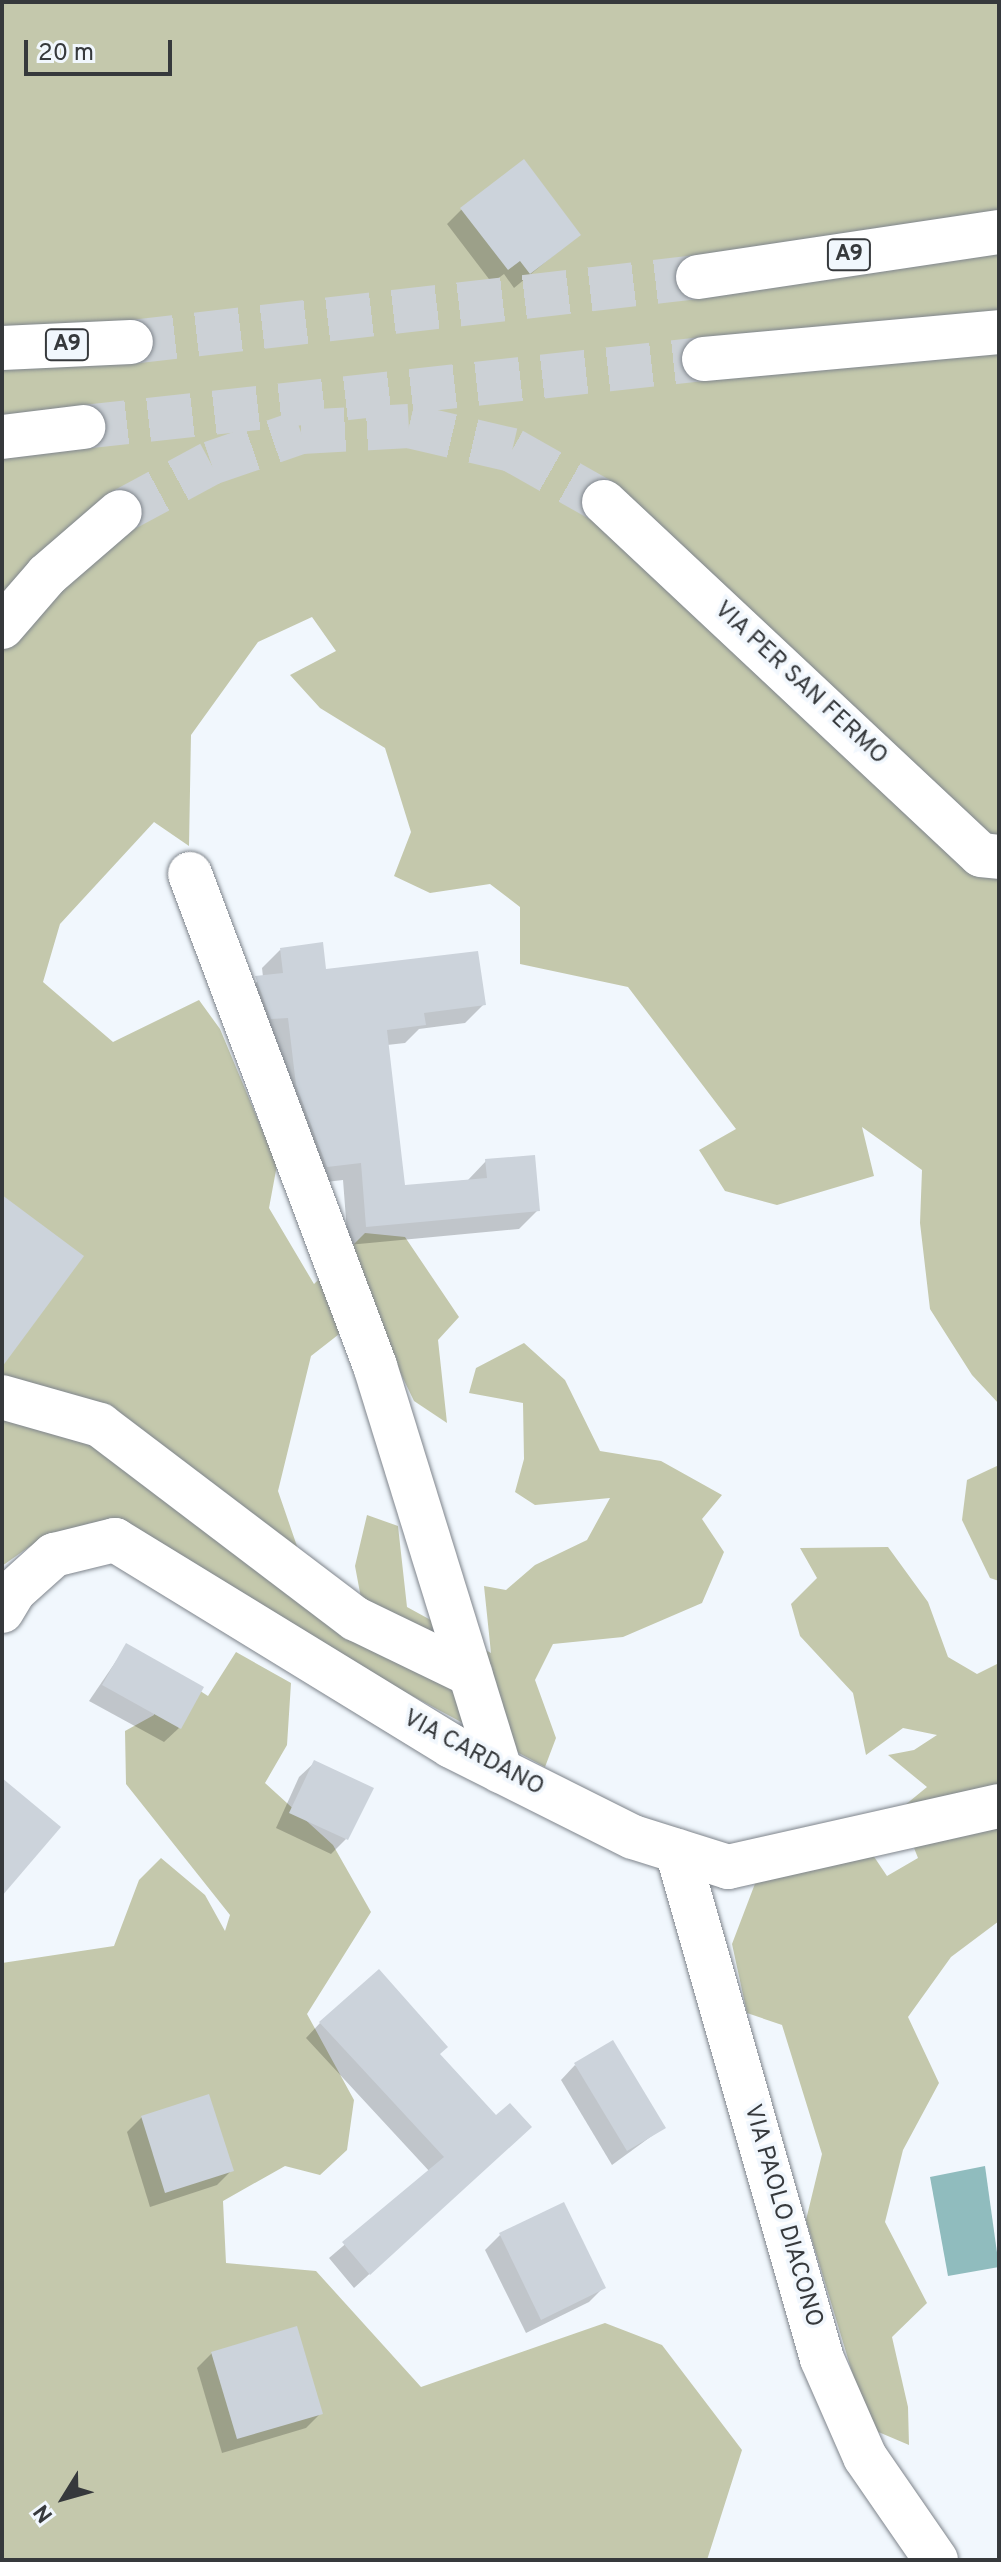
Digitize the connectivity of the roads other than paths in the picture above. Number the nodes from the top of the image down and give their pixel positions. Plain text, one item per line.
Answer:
1 (999, 232) edge
2 (698, 277) tunnel mouth
3 (999, 332) edge
4 (131, 342) tunnel mouth
5 (2, 348) edge
6 (704, 359) tunnel mouth
7 (83, 427) tunnel mouth
8 (2, 437) edge
9 (604, 502) tunnel mouth
10 (120, 512) tunnel mouth
11 (2, 627) edge
12 (999, 857) edge
13 (190, 874) dead end
14 (2, 1397) edge
15 (2, 1611) edge
16 (470, 1674) junction
17 (500, 1771) junction
18 (999, 1806) edge
19 (677, 1851) junction
20 (936, 2560) edge

1 - 2 main road, A9
3 - 6 main road
4 - 5 main road, A9
7 - 8 main road
9 - 12 main road, VIA PER SAN FERMO
10 - 11 main road
13 - 16 main road
14 - 16 main road
15 - 17 main road, VIA CARDANO
16 - 17 main road
17 - 19 main road, VIA CARDANO
18 - 19 main road, VIA CARDANO
19 - 20 main road, VIA PAOLO DIACONO

